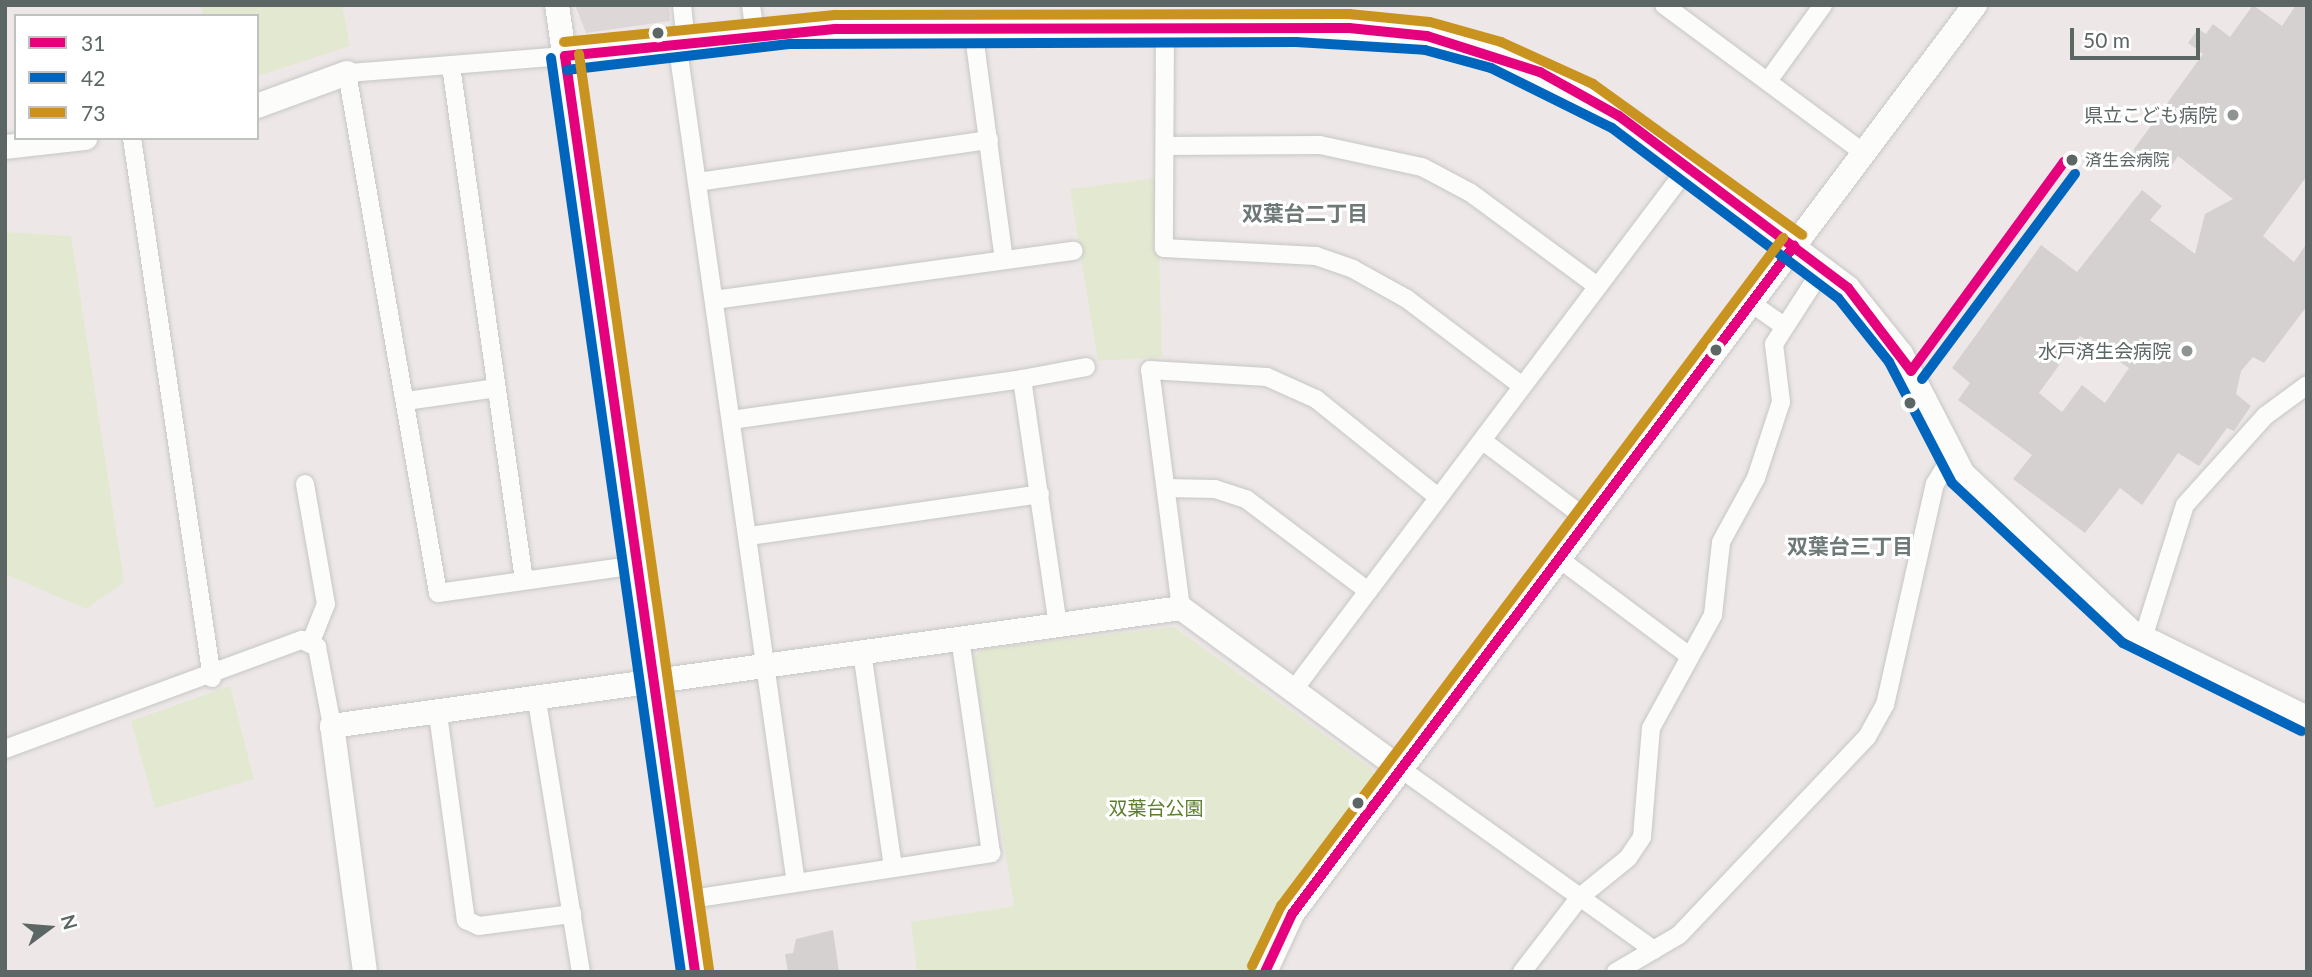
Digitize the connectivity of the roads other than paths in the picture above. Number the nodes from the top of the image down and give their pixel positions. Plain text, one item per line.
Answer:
1 (557, 5) edge
2 (682, 5) edge
3 (751, 5) edge
4 (1664, 5) edge
5 (1823, 5) edge
6 (1975, 5) edge
7 (1164, 28) junction
8 (973, 29) junction
9 (755, 32) junction
10 (682, 42) junction
11 (565, 56) junction
12 (451, 66) junction
13 (347, 73) junction
14 (1768, 81) junction
15 (259, 105) edge
16 (67, 140) edge
17 (132, 140) edge
18 (989, 140) junction
19 (1166, 146) junction
20 (5, 147) edge
21 (1864, 153) junction
22 (1688, 167) junction
23 (697, 182) junction
24 (1794, 246) junction
25 (1074, 251) dead end
26 (1004, 259) junction
27 (1812, 285) dead end
28 (1597, 286) junction
29 (714, 300) junction
30 (1751, 303) junction
31 (1782, 325) junction
32 (1086, 367) dead end
33 (1022, 379) junction
34 (2307, 385) edge
35 (1522, 386) junction
36 (496, 388) junction
37 (406, 401) junction
38 (732, 420) junction
39 (1483, 441) junction
40 (1952, 456) junction
41 (304, 484) dead end
42 (1166, 488) junction
43 (1041, 494) junction
44 (1438, 496) junction
45 (1587, 519) junction
46 (749, 536) junction
47 (1558, 558) junction
48 (636, 565) junction
49 (524, 580) junction
50 (1368, 591) junction
51 (1181, 608) junction
52 (1058, 625) junction
53 (960, 638) junction
54 (2143, 638) junction
55 (310, 644) junction
56 (862, 652) junction
57 (1687, 654) junction
58 (764, 665) junction
59 (212, 678) junction
60 (654, 682) junction
61 (1292, 692) junction
62 (537, 701) junction
63 (438, 714) junction
64 (2307, 718) edge
65 (332, 726) junction
66 (5, 749) edge
67 (1401, 769) junction
68 (893, 868) junction
69 (796, 883) junction
70 (1580, 897) junction
71 (685, 900) junction
72 (572, 914) junction
73 (1654, 950) junction
74 (365, 972) edge
75 (581, 972) edge
76 (695, 972) edge
77 (1265, 972) edge
78 (1522, 972) edge
79 (1616, 972) edge

1 - 11 street
2 - 10 street
3 - 9 street
4 - 14 street
5 - 14 street
6 - 21 street
7 - 8 street
7 - 19 street
7 - 22 street
8 - 9 street
8 - 18 street
9 - 10 street
10 - 11 street
10 - 23 street
11 - 12 street
11 - 48 street
12 - 13 street
12 - 36 street
13 - 15 street
13 - 37 street
14 - 21 street
16 - 20 street
17 - 59 street
18 - 23 street
18 - 26 street
19 - 28 street
19 - 35 street
21 - 24 street
22 - 24 street
22 - 28 street
23 - 29 street
24 - 30 street
24 - 40 street
25 - 26 street
26 - 29 street
27 - 31 street
28 - 35 street
29 - 38 street
30 - 31 street
30 - 45 street
31 - 57 street
32 - 33 street
33 - 38 street
33 - 43 street
34 - 54 street
35 - 39 street
36 - 37 street
36 - 49 street
37 - 49 street
38 - 46 street
39 - 44 street
39 - 45 street
40 - 54 street
40 - 73 street
41 - 55 street
42 - 44 street
42 - 50 street
42 - 51 street
43 - 46 street
43 - 52 street
44 - 50 street
45 - 47 street
46 - 58 street
47 - 57 street
47 - 67 street
48 - 49 street
48 - 60 street
50 - 61 street
51 - 52 street
51 - 61 street
52 - 53 street
53 - 56 street
53 - 68 street
54 - 64 street
55 - 59 street
55 - 65 street
56 - 58 street
56 - 68 street
57 - 70 street
58 - 60 street
58 - 69 street
59 - 66 street
60 - 62 street
60 - 71 street
61 - 67 street
62 - 63 street
62 - 72 street
63 - 65 street
63 - 72 street
65 - 74 street
67 - 70 street
67 - 77 street
68 - 69 street
69 - 71 street
70 - 73 street
70 - 78 street
71 - 76 street
72 - 75 street
73 - 79 street

